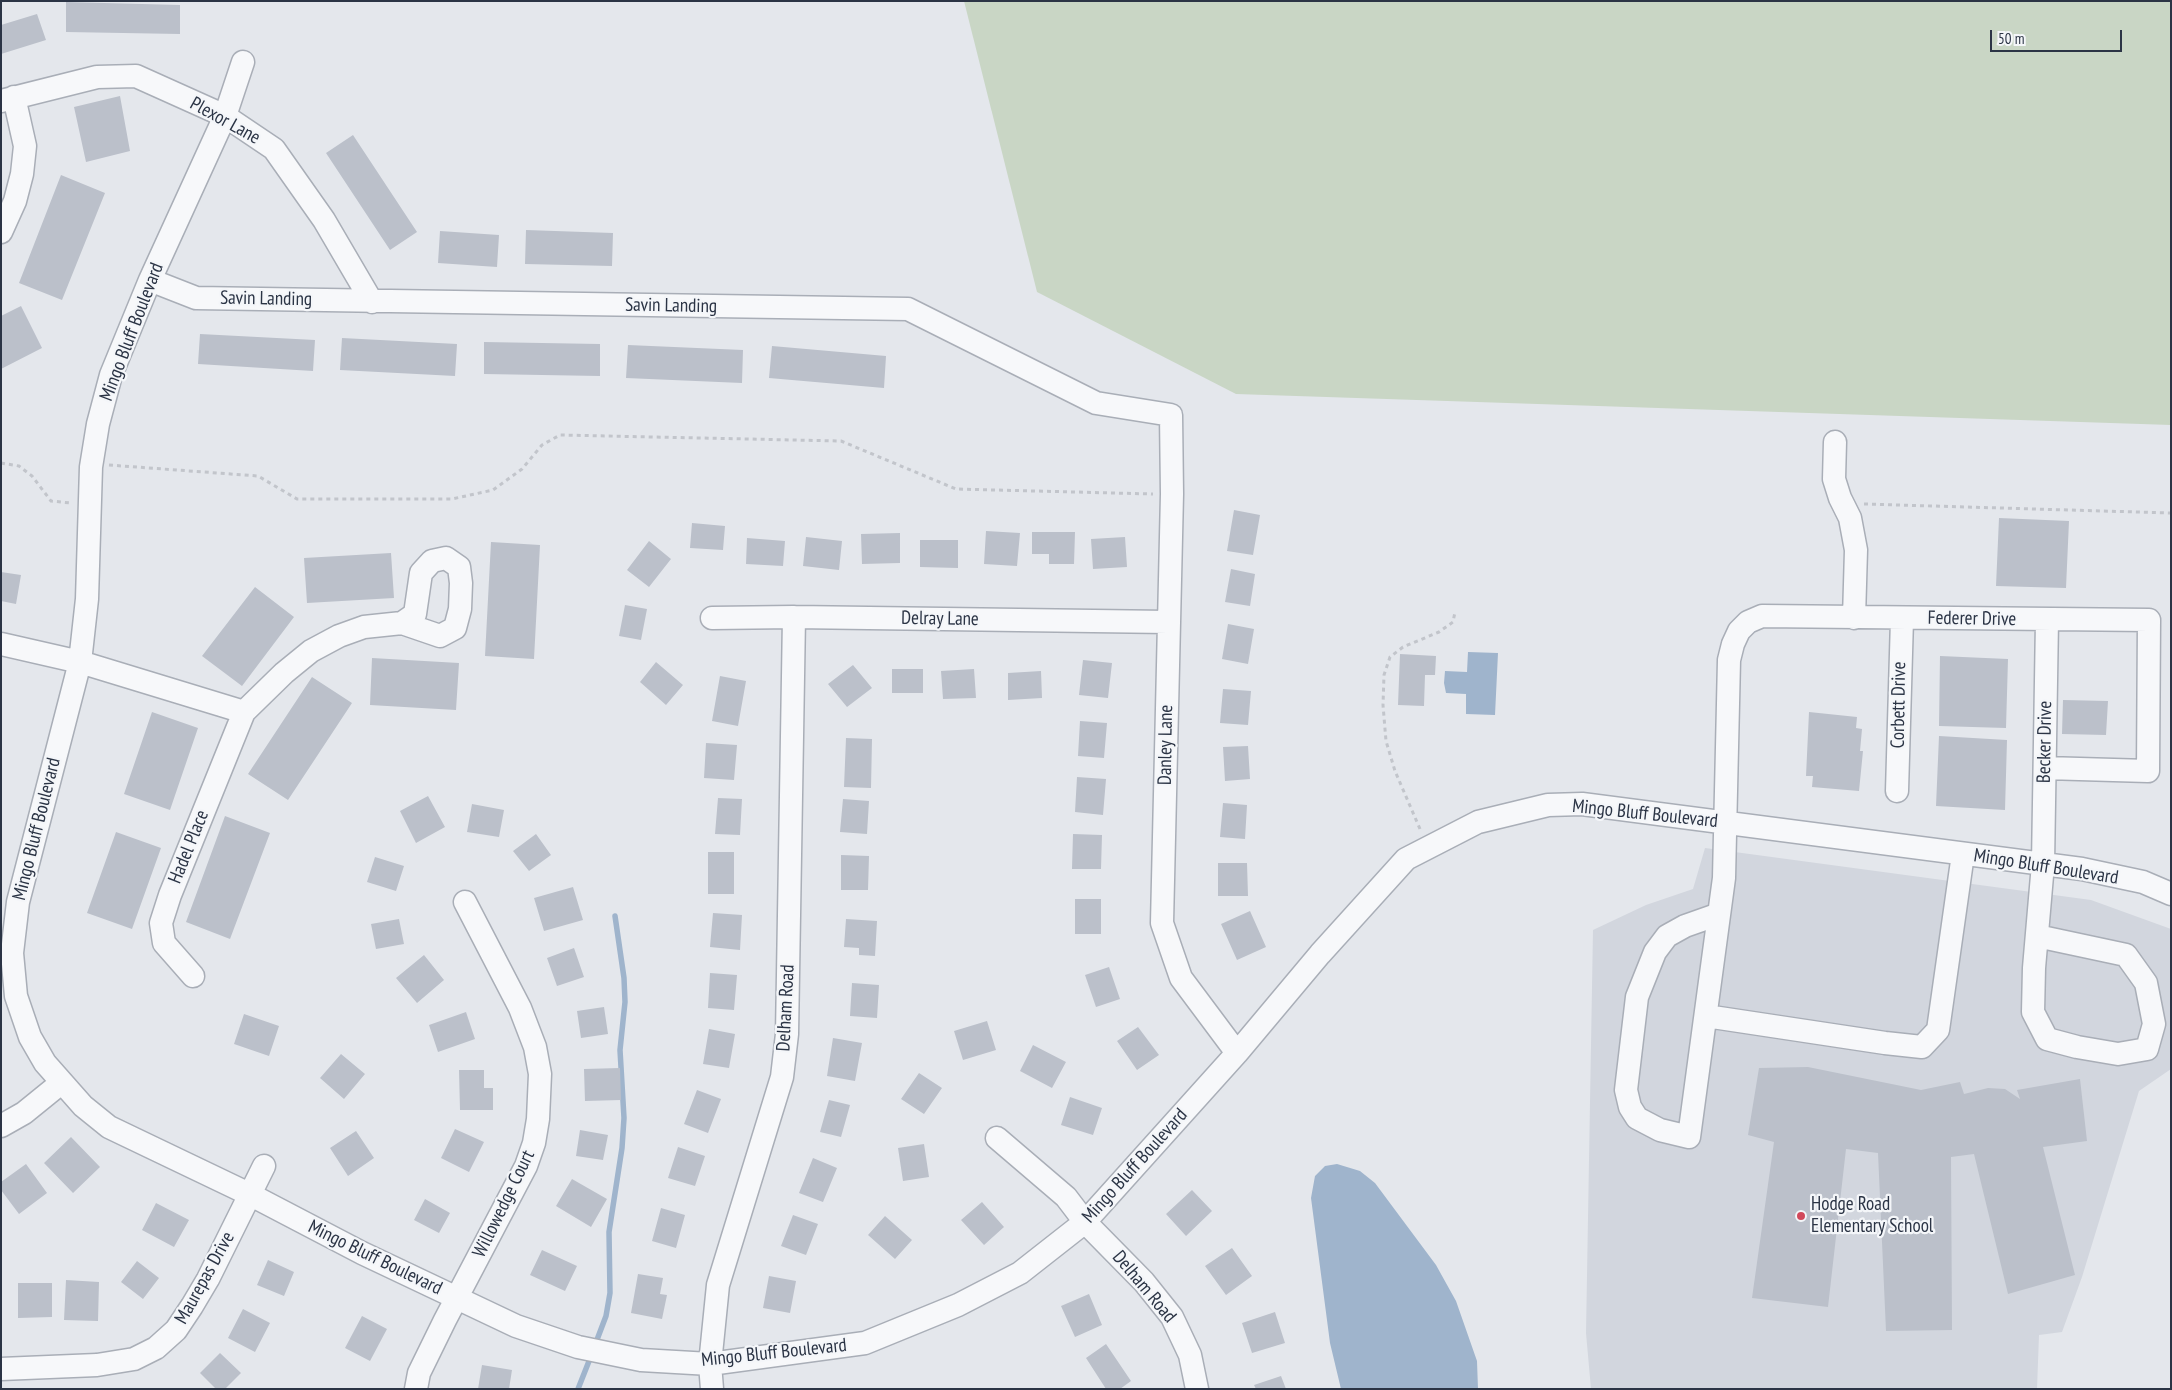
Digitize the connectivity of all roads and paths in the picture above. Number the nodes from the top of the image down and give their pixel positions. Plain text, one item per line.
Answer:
1 (243, 62) dead end
2 (8, 99) edge
3 (225, 116) junction
4 (1, 232) edge
5 (150, 280) junction
6 (372, 302) junction
7 (1171, 415) joint
8 (1835, 442) dead end
9 (1, 463) edge
10 (92, 467) junction
11 (1172, 494) junction
12 (76, 503) dead end
13 (1859, 503) dead end
14 (2171, 513) edge
15 (1455, 612) dead end
16 (794, 617) junction
17 (712, 618) dead end
18 (1854, 618) junction
19 (1902, 618) junction
20 (2047, 620) junction
21 (1168, 622) junction
22 (402, 623) dead end
23 (1, 644) edge
24 (80, 662) junction
25 (244, 712) junction
26 (2044, 768) junction
27 (1897, 791) dead end
28 (1725, 823) junction
29 (1423, 835) dead end
30 (1963, 854) junction
31 (2043, 864) junction
32 (2171, 894) edge
33 (10, 901) edge
34 (465, 902) dead end
35 (1719, 914) junction
36 (2037, 936) junction
37 (193, 976) dead end
38 (1706, 1016) junction
39 (1237, 1053) junction
40 (60, 1083) junction
41 (1, 1126) edge
42 (997, 1138) dead end
43 (264, 1166) dead end
44 (251, 1195) junction
45 (1085, 1222) junction
46 (458, 1298) junction
47 (710, 1364) junction
48 (1, 1369) edge
49 (416, 1389) edge
50 (712, 1389) edge
51 (1196, 1389) edge

1 - 3 street, Mingo Bluff Boulevard
2 - 3 street, Plexor Lane
2 - 4 street
3 - 5 street, Mingo Bluff Boulevard
3 - 6 street, Plexor Lane
5 - 6 street, Savin Landing
5 - 10 street, Mingo Bluff Boulevard
6 - 7 street, Savin Landing
7 - 11 street, Danley Lane
8 - 18 street
9 - 12 path
10 - 11 path
10 - 24 street, Mingo Bluff Boulevard
11 - 21 street, Danley Lane
13 - 14 path
15 - 29 path
16 - 17 street, Delray Lane
16 - 21 street, Delray Lane
16 - 47 street, Delham Road
18 - 19 street, Federer Drive
18 - 28 street, Federer Drive
19 - 20 street, Federer Drive
19 - 27 street, Corbett Drive
20 - 26 street, Becker Drive
20 - 26 street, Federer Drive
21 - 39 street, Danley Lane
22 - 25 street, Hadel Place
23 - 24 street
24 - 25 street
24 - 33 street, Mingo Bluff Boulevard
25 - 37 street, Hadel Place
26 - 31 street, Becker Drive
28 - 30 street, Mingo Bluff Boulevard
28 - 35 street, Federer Drive
28 - 39 street, Mingo Bluff Boulevard
30 - 31 street, Mingo Bluff Boulevard
30 - 38 street
31 - 32 street, Mingo Bluff Boulevard
31 - 36 street, Becker Drive
33 - 40 street, Mingo Bluff Boulevard
34 - 46 street, Willowedge Court
35 - 38 street, Federer Drive
35 - 38 street, Federer Drive
36 - 36 street, Becker Drive
39 - 45 street, Mingo Bluff Boulevard
40 - 41 street
40 - 44 street, Mingo Bluff Boulevard
42 - 45 street, Delham Road
43 - 44 street, Maurepas Drive
44 - 46 street, Mingo Bluff Boulevard
44 - 48 street, Maurepas Drive
45 - 47 street, Mingo Bluff Boulevard
45 - 51 street, Delham Road
46 - 47 street, Mingo Bluff Boulevard
46 - 49 street, Willowedge Court
47 - 50 street, Delham Road

